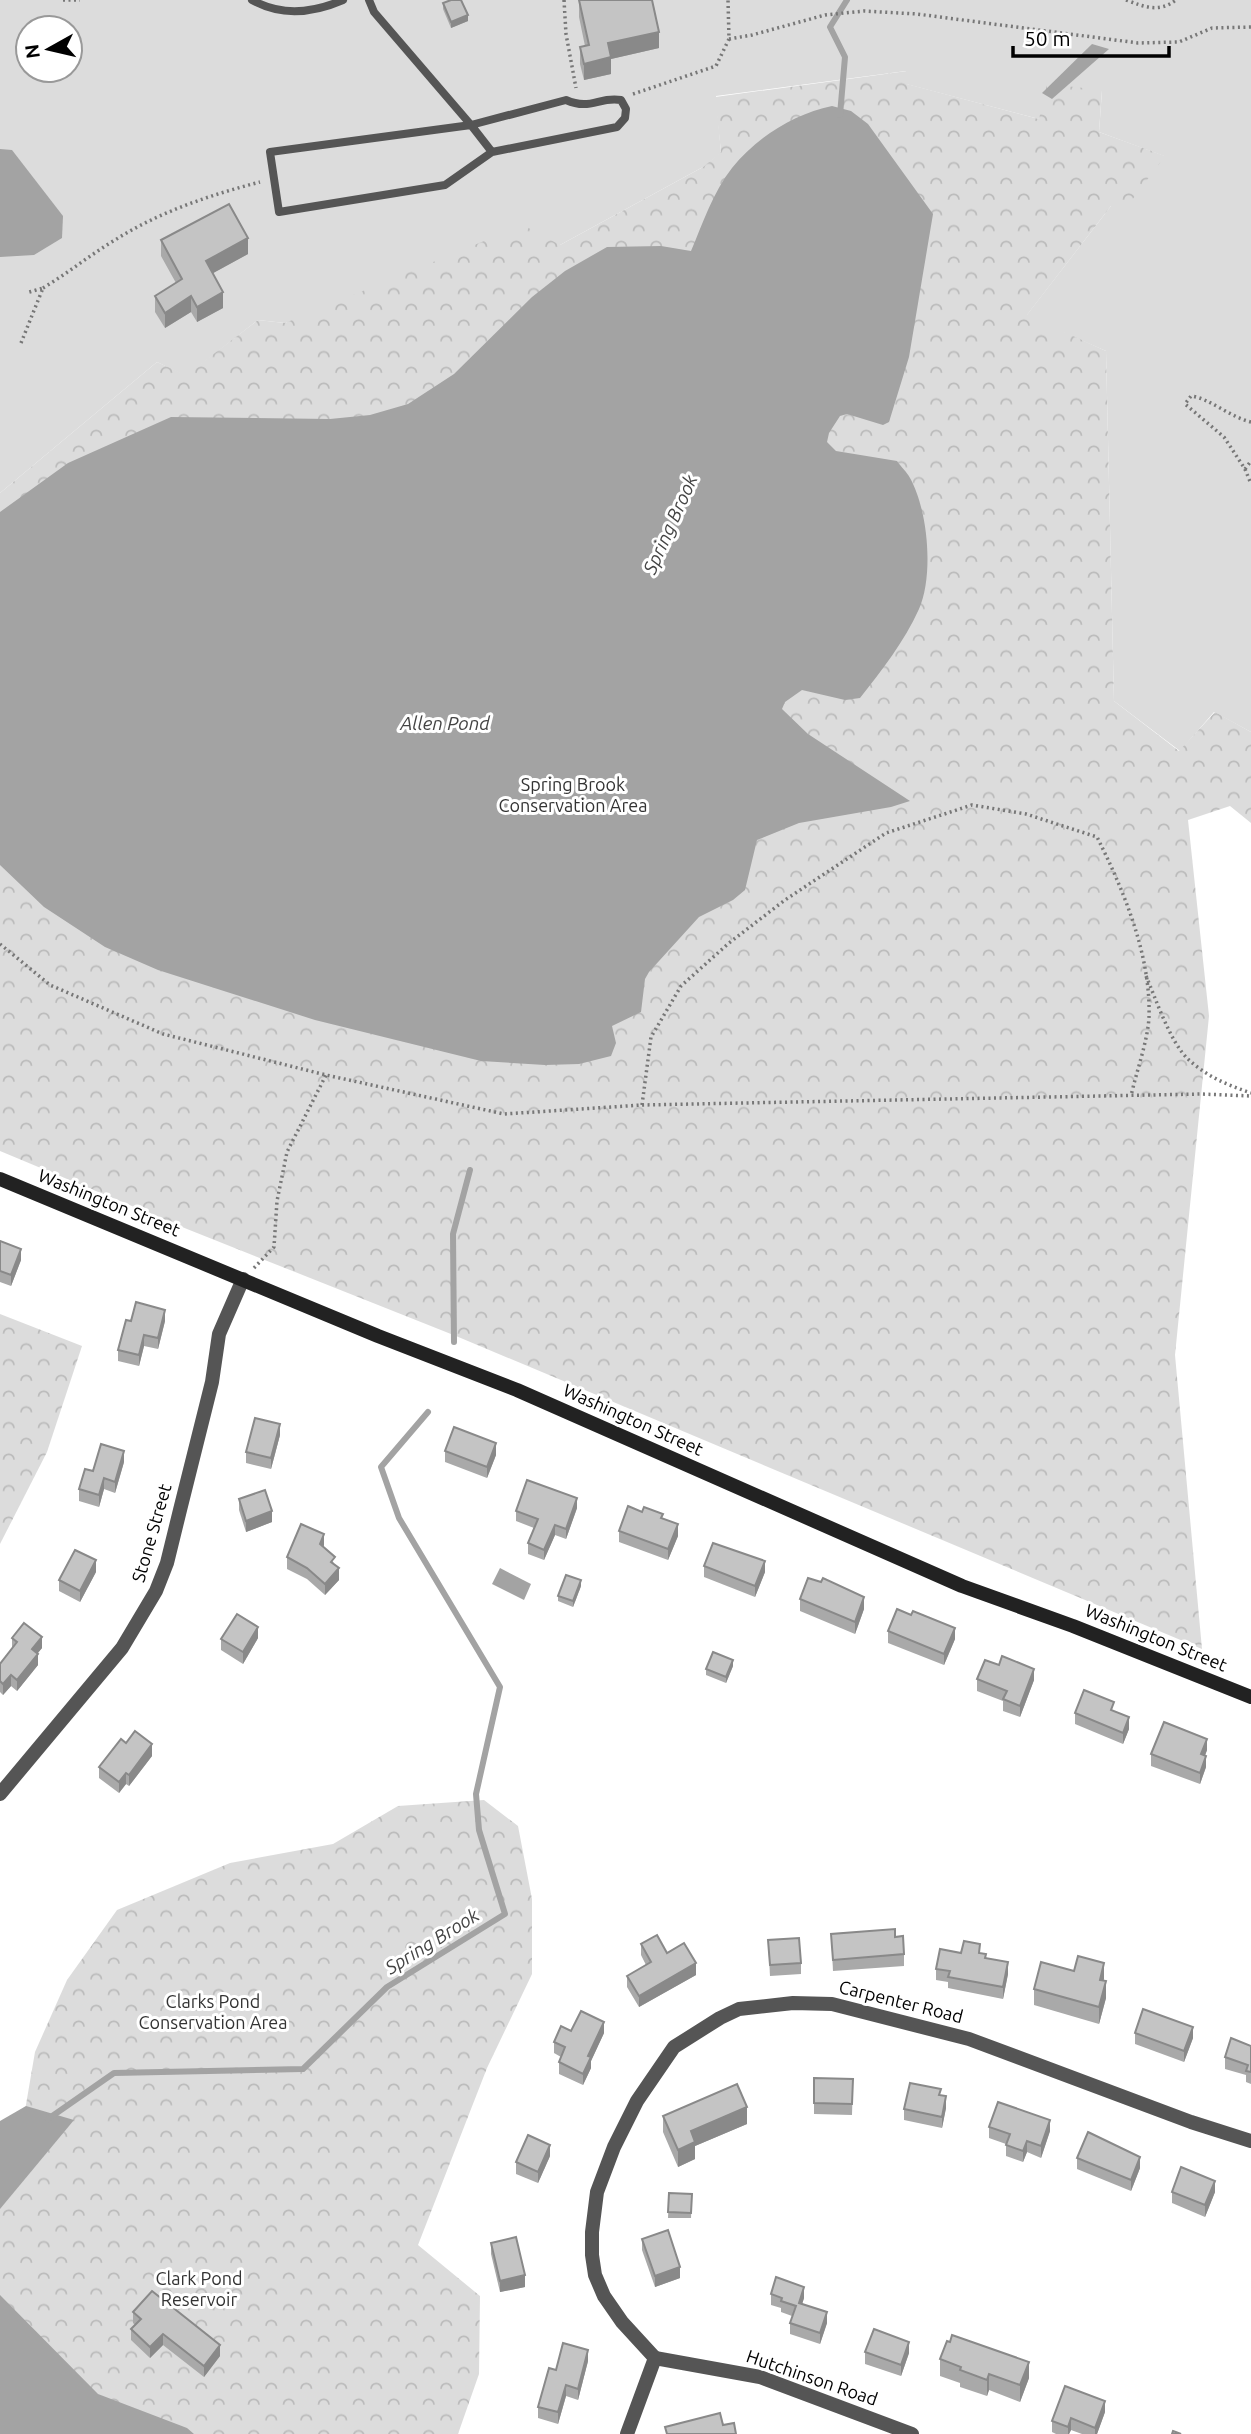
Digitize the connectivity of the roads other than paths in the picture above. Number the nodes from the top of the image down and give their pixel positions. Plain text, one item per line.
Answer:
1 (252, 0) edge
2 (291, 0) edge
3 (343, 0) edge
4 (369, 0) edge
5 (285, 12) junction
6 (471, 125) junction
7 (492, 152) junction
8 (0, 1179) edge
9 (243, 1279) junction
10 (1251, 1697) edge
11 (0, 1794) edge
12 (1251, 2141) edge
13 (656, 2358) junction
14 (627, 2434) edge
15 (912, 2434) edge

1 - 5 lane
2 - 5 lane
3 - 5 lane
4 - 6 lane
6 - 7 lane
6 - 7 lane
6 - 7 lane
8 - 9 main road, Washington Street
9 - 10 main road, Washington Street
9 - 11 street, Stone Street
12 - 13 street, Carpenter Road
13 - 14 street
13 - 15 street, Hutchinson Road

